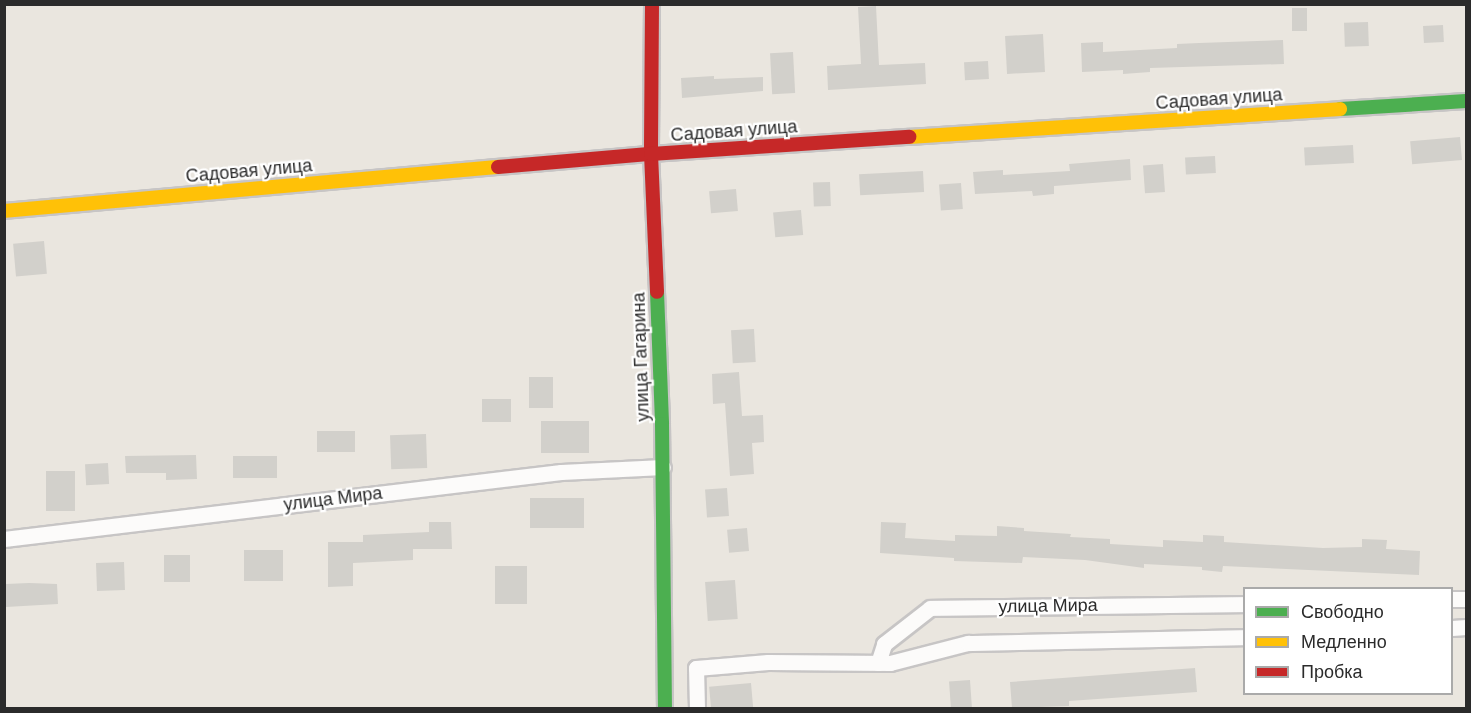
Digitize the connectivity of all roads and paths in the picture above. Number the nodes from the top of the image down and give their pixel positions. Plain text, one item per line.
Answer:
1 (652, 4) edge
2 (1467, 101) edge
3 (651, 154) junction
4 (4, 211) edge
5 (663, 467) junction
6 (4, 539) edge
7 (1243, 604) edge
8 (1243, 637) edge
9 (878, 663) junction
10 (664, 708) edge
11 (697, 708) edge

1 - 3 street, улица Гагарина
2 - 3 street, Садовая улица
3 - 4 street, Садовая улица
3 - 5 street, улица Гагарина
5 - 6 street, улица Мира
5 - 10 street, улица Гагарина
7 - 9 street, улица Мира
8 - 9 street, улица Мира
9 - 11 street, улица Мира

